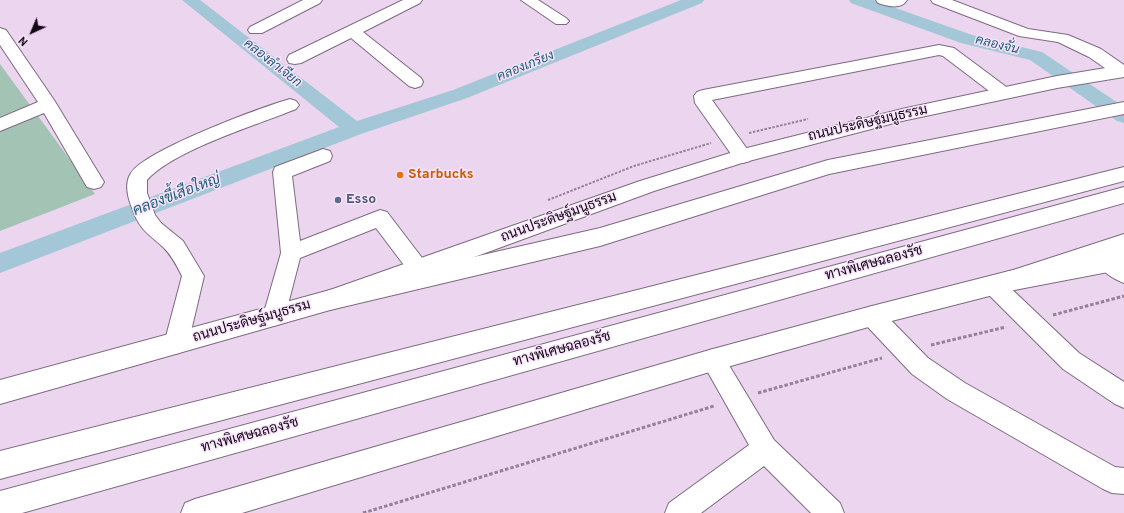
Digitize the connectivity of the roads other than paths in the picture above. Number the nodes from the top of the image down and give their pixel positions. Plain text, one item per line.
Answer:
1 (315, 0) edge
2 (415, 0) edge
3 (528, 0) edge
4 (883, 0) edge
5 (900, 0) edge
6 (938, 0) edge
7 (560, 21) dead end
8 (256, 30) dead end
9 (352, 31) junction
10 (0, 33) edge
11 (7, 55) edge
12 (295, 59) dead end
13 (1123, 71) edge
14 (415, 82) dead end
15 (1003, 93) junction
16 (48, 104) junction
17 (290, 105) dead end
18 (1117, 110) edge
19 (0, 125) edge
20 (323, 156) dead end
21 (742, 156) junction
22 (1124, 174) edge
23 (94, 182) dead end
24 (1124, 195) edge
25 (1124, 243) edge
26 (291, 253) junction
27 (1119, 265) edge
28 (418, 267) junction
29 (1001, 283) junction
30 (330, 300) junction
31 (274, 316) junction
32 (872, 316) junction
33 (176, 344) junction
34 (713, 360) junction
35 (0, 392) edge
36 (1124, 396) edge
37 (765, 449) junction
38 (0, 465) edge
39 (1120, 486) edge
40 (0, 505) edge
41 (195, 513) edge
42 (679, 513) edge
43 (830, 513) edge

1 - 8 street
2 - 9 street
3 - 7 street
4 - 5 street
6 - 13 street
9 - 12 street
9 - 14 street
10 - 11 street
11 - 16 street
13 - 15 main road, ถนนประดิษฐ์มนูธรรม
15 - 21 main road, ถนนประดิษฐ์มนูธรรม
15 - 21 street
16 - 19 street
16 - 23 street
17 - 33 street
18 - 30 main road
20 - 26 street
21 - 28 main road, ถนนประดิษฐ์มนูธรรม
22 - 38 main road, ทางพิเศษฉลองรัช
24 - 40 main road, ทางพิเศษฉลองรัช
25 - 29 main road
26 - 28 street
26 - 31 street
27 - 29 main road
28 - 30 main road, ถนนประดิษฐ์มนูธรรม
29 - 32 main road
29 - 36 street
30 - 31 main road, ถนนประดิษฐ์มนูธรรม
31 - 33 main road, ถนนประดิษฐ์มนูธรรม
32 - 34 main road
32 - 39 street
33 - 35 main road, ถนนประดิษฐ์มนูธรรม
34 - 37 street
34 - 41 main road
37 - 42 street
37 - 43 street

